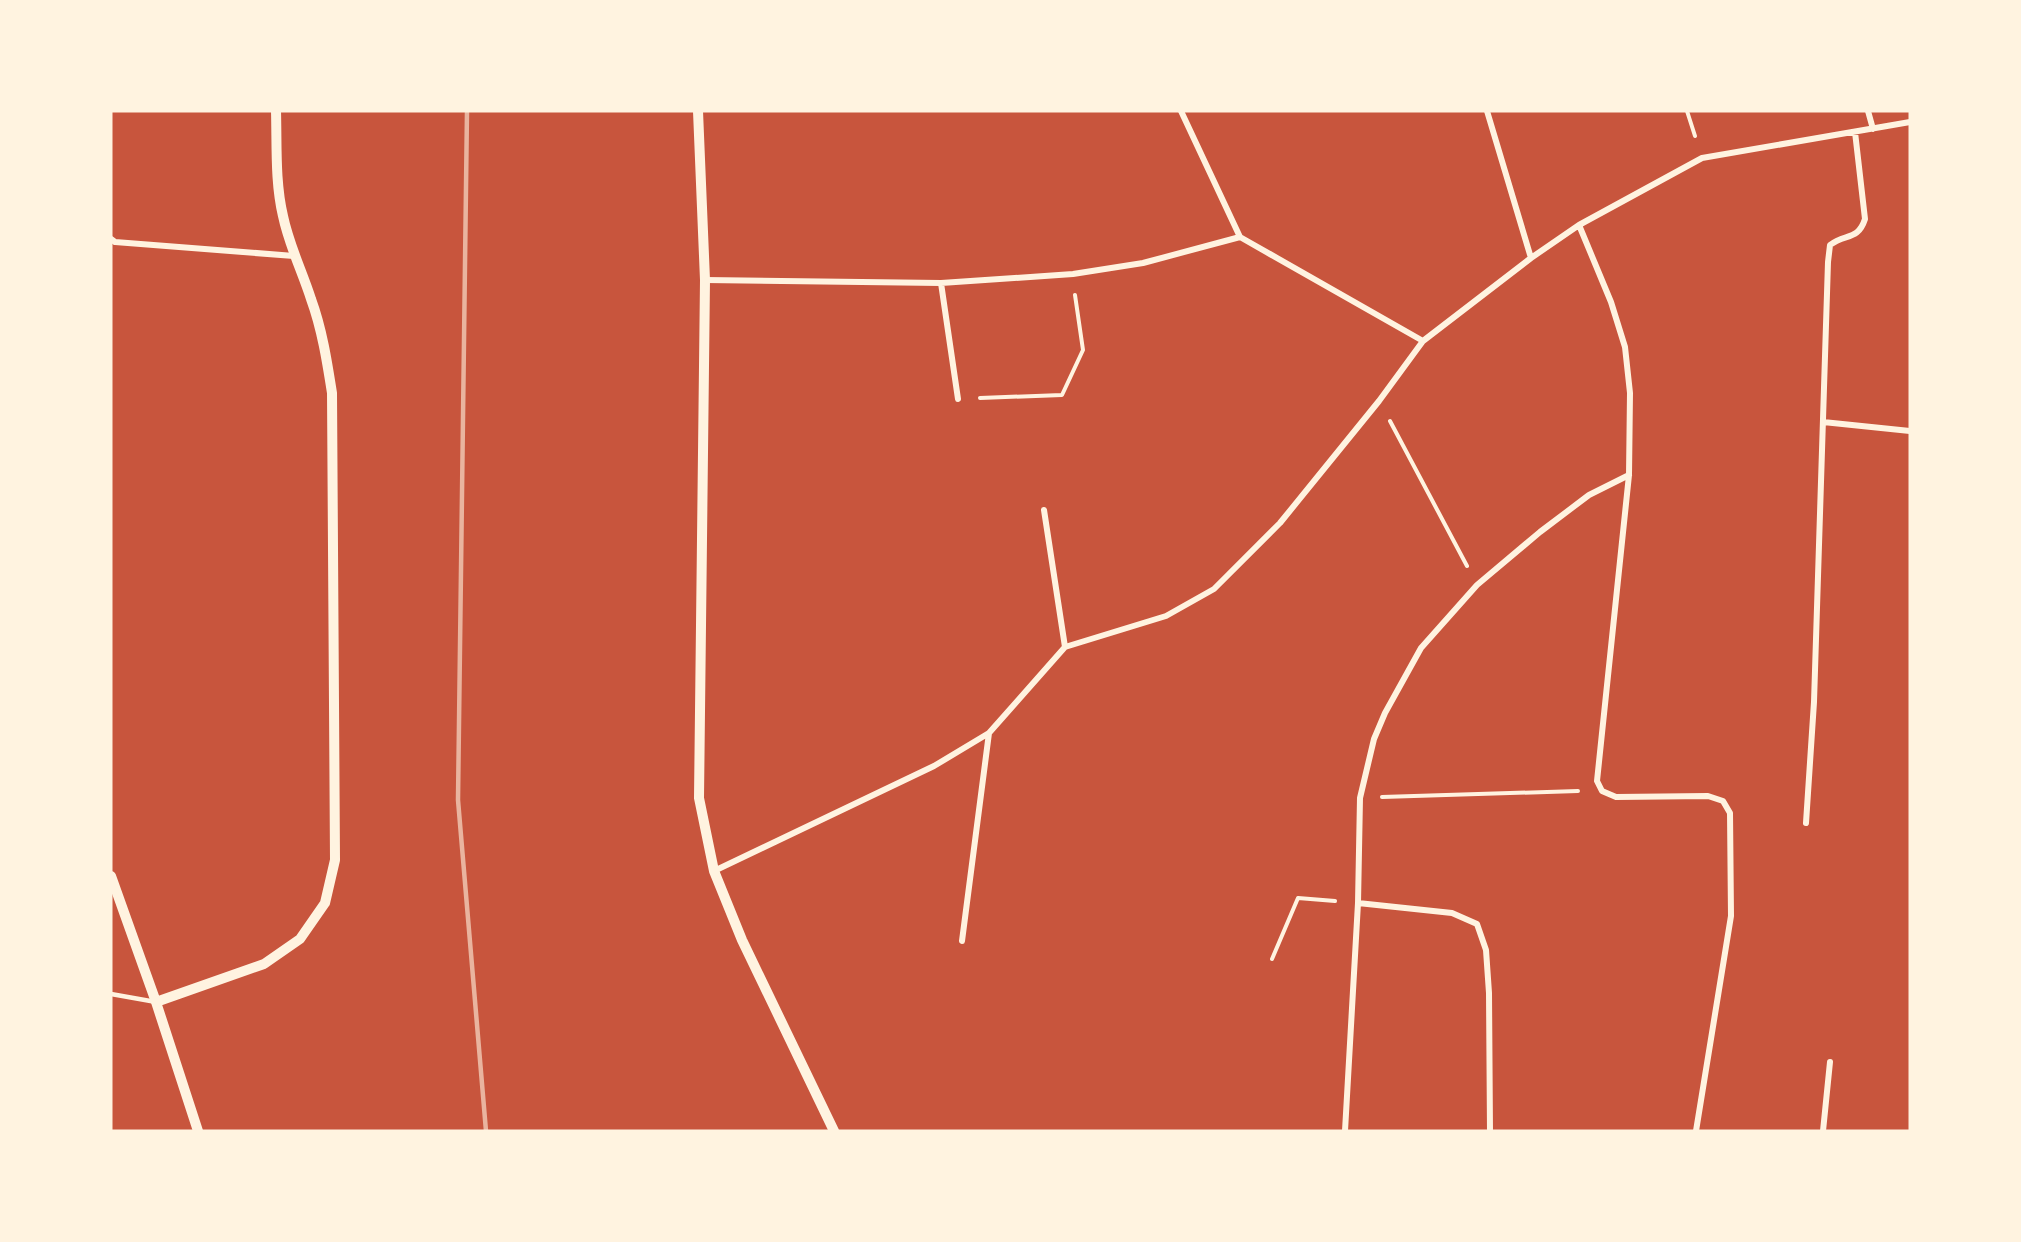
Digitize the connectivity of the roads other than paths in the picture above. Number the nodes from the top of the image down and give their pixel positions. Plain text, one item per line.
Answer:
1 (276, 111) edge
2 (698, 111) edge
3 (1180, 111) edge
4 (1487, 111) edge
5 (1869, 111) edge
6 (1910, 122) edge
7 (1873, 129) junction
8 (1856, 132) junction
9 (1579, 225) junction
10 (1240, 237) junction
11 (111, 239) edge
12 (294, 256) junction
13 (1531, 258) junction
14 (705, 280) junction
15 (941, 283) junction
16 (1423, 341) junction
17 (958, 399) road end
18 (1823, 422) junction
19 (1910, 431) edge
20 (1629, 475) junction
21 (1044, 510) dead end
22 (1065, 647) junction
23 (989, 733) junction
24 (1806, 823) dead end
25 (714, 871) junction
26 (111, 876) edge
27 (1358, 903) junction
28 (962, 941) dead end
29 (111, 994) edge
30 (156, 1002) junction
31 (1830, 1062) dead end
32 (198, 1131) edge
33 (834, 1131) edge
34 (1345, 1131) edge
35 (1490, 1131) edge
36 (1696, 1131) edge
37 (1823, 1131) edge

1 - 12 street
2 - 14 street
3 - 10 street
4 - 13 street
5 - 7 street
6 - 7 street
7 - 8 street
8 - 9 street
8 - 18 street
9 - 13 street
9 - 20 street
10 - 15 street
10 - 16 street
11 - 12 street
12 - 30 street
13 - 16 street
14 - 15 street
14 - 25 street
15 - 17 street
16 - 22 street
18 - 19 street
18 - 24 street
20 - 27 street
20 - 36 street
21 - 22 street
22 - 23 street
23 - 25 street
23 - 28 street
25 - 33 street
26 - 30 street
27 - 34 street
27 - 35 street
29 - 30 lane
30 - 32 street
31 - 37 street

